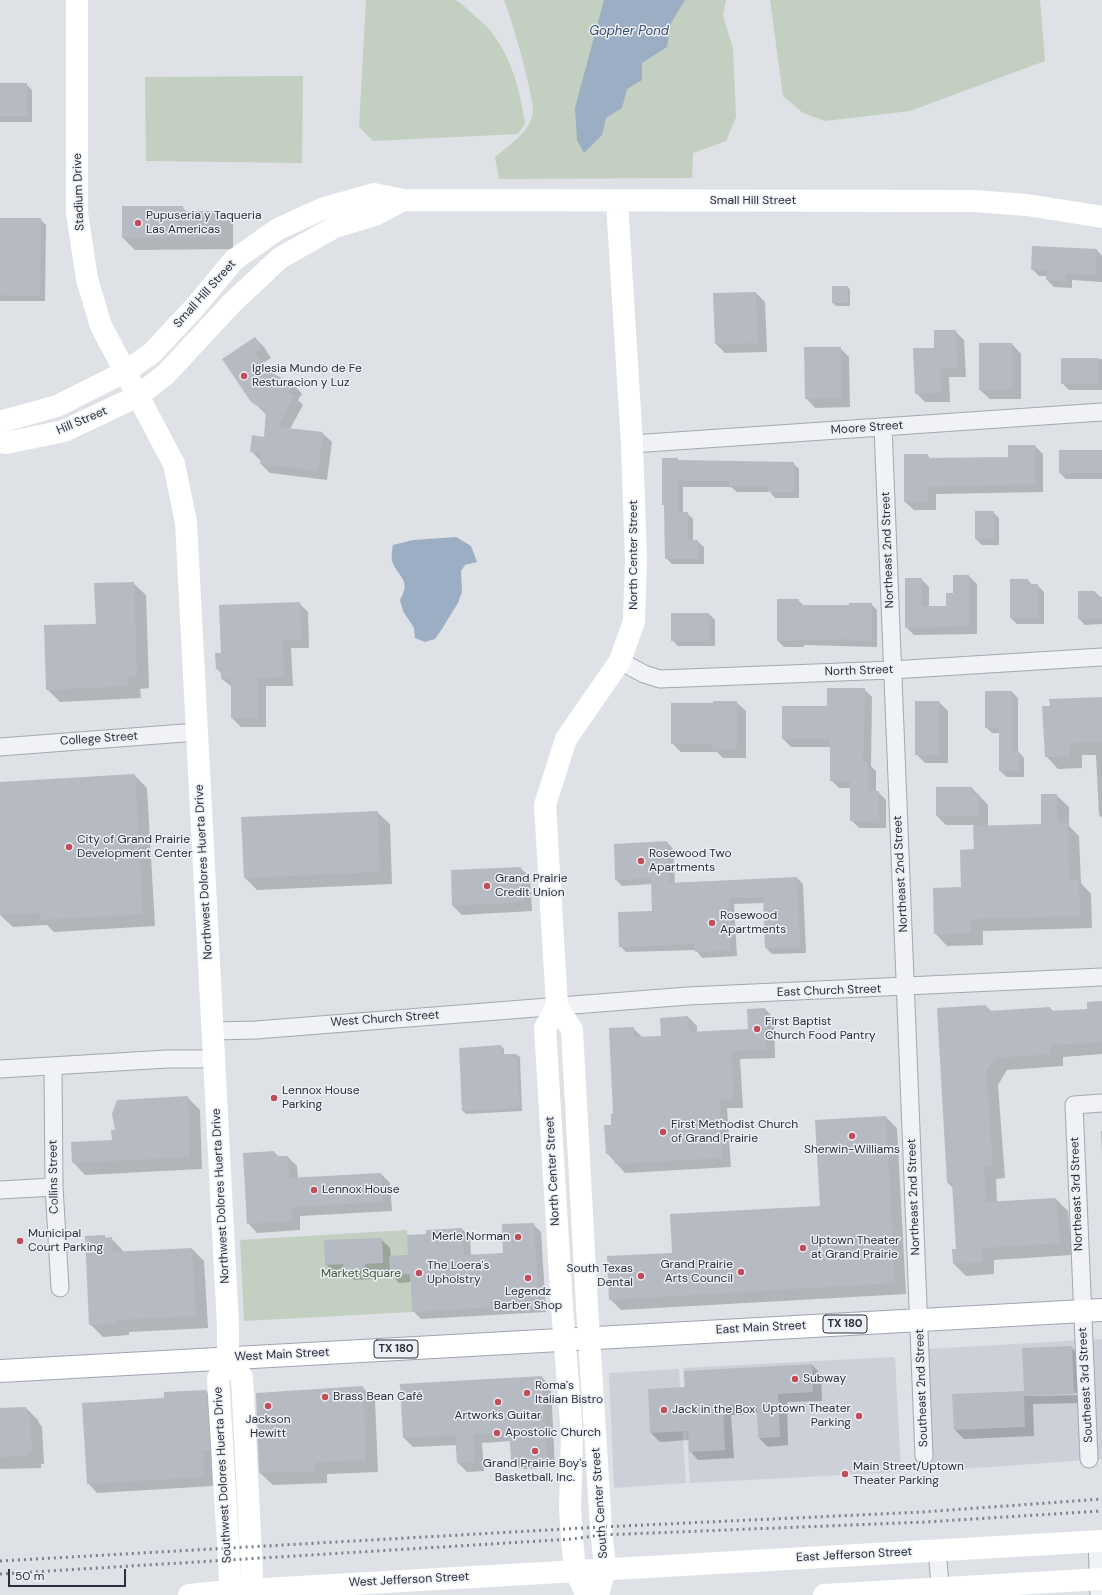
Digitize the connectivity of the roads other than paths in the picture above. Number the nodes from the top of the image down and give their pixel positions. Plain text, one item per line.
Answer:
1 (77, 0) edge
2 (403, 200) junction
3 (617, 202) junction
4 (1102, 217) edge
5 (125, 372) junction
6 (138, 396) junction
7 (1102, 412) edge
8 (0, 422) edge
9 (883, 427) junction
10 (0, 442) edge
11 (632, 444) junction
12 (1102, 657) edge
13 (620, 661) junction
14 (892, 670) junction
15 (197, 732) junction
16 (0, 747) edge
17 (1102, 977) edge
18 (906, 988) junction
19 (557, 1006) junction
20 (213, 1031) junction
21 (214, 1059) junction
22 (53, 1067) junction
23 (0, 1068) edge
24 (1102, 1104) edge
25 (54, 1187) junction
26 (0, 1190) edge
27 (60, 1288) dead end
28 (1092, 1310) edge
29 (920, 1320) junction
30 (589, 1338) junction
31 (564, 1339) junction
32 (228, 1358) junction
33 (0, 1371) edge
34 (924, 1456) dead end
35 (1089, 1460) dead end
36 (1099, 1541) edge
37 (937, 1551) junction
38 (605, 1569) junction
39 (575, 1570) junction
40 (1100, 1584) edge
41 (941, 1591) edge
42 (240, 1593) edge
43 (189, 1595) edge
44 (587, 1595) edge
45 (598, 1595) edge
46 (824, 1595) edge

1 - 5 street, Stadium Drive
2 - 3 street, Small Hill Street
2 - 5 street, Small Hill Street
2 - 6 street, Small Hill Street
3 - 4 street, Small Hill Street
3 - 11 street, North Center Street
5 - 6 street, Stadium Drive
5 - 8 street, Hill Street
6 - 10 street, Hill Street
6 - 15 street, Northwest Dolores Huerta Drive
7 - 9 street, Moore Street
9 - 11 street, Moore Street
9 - 14 street, Northeast 2nd Street
11 - 13 street, North Center Street
12 - 14 street, North Street
13 - 14 street, North Street
13 - 19 street, North Center Street
14 - 18 street, Northeast 2nd Street
15 - 16 street, College Street
15 - 20 street, Northwest Dolores Huerta Drive
17 - 18 street, East Church Street
18 - 19 street, East Church Street
18 - 29 street, Northeast 2nd Street
19 - 20 street, West Church Street
19 - 30 street, North Center Street
19 - 31 street, North Center Street
20 - 21 street, Northwest Dolores Huerta Drive
21 - 22 street
21 - 32 street, Northwest Dolores Huerta Drive
22 - 23 street
22 - 25 street, Collins Street
24 - 28 street, Northeast 3rd Street
25 - 26 street
25 - 27 street, Collins Street
28 - 29 street, East Main Street / TX 180
28 - 35 street, Southeast 3rd Street
29 - 30 street, East Main Street / TX 180
29 - 34 street, Southeast 2nd Street
30 - 31 street, East Main Street / TX 180
30 - 38 street, South Center Street
31 - 32 street, West Main Street / TX 180
31 - 39 street, South Center Street
32 - 33 street, West Main Street / TX 180
32 - 42 street, Southwest Dolores Huerta Drive
36 - 37 street, East Jefferson Street
36 - 40 street
37 - 38 street, East Jefferson Street
37 - 41 street
38 - 39 street, West Jefferson Street
38 - 45 street, South Center Street
39 - 42 street, West Jefferson Street
39 - 44 street, South Center Street
40 - 41 street
41 - 46 street
42 - 43 street, West Jefferson Street

